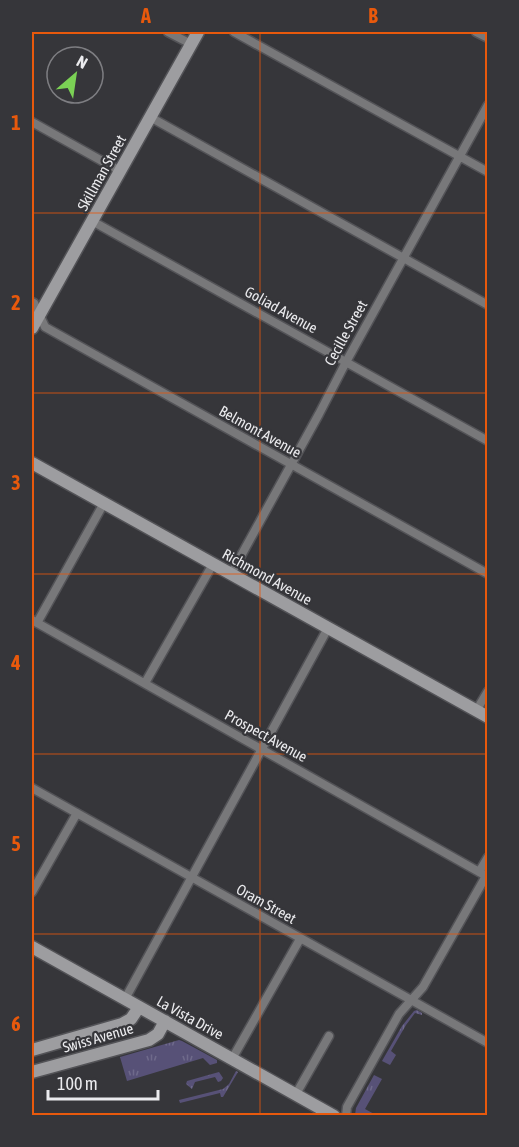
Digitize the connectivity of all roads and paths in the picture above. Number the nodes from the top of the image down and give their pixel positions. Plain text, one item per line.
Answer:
1 (168, 32) edge
2 (198, 32) edge
3 (234, 32) edge
4 (476, 32) edge
5 (488, 38) edge
6 (191, 44) junction
7 (488, 105) edge
8 (150, 117) junction
9 (32, 122) edge
10 (459, 157) junction
11 (120, 171) junction
12 (488, 172) edge
13 (92, 221) junction
14 (403, 258) junction
15 (32, 302) edge
16 (488, 305) edge
17 (39, 315) junction
18 (32, 328) edge
19 (346, 362) junction
20 (488, 441) edge
21 (32, 463) edge
22 (290, 464) junction
23 (104, 503) junction
24 (213, 564) junction
25 (231, 574) junction
26 (488, 574) edge
27 (34, 621) edge
28 (328, 628) junction
29 (145, 683) junction
30 (488, 691) edge
31 (482, 714) edge
32 (261, 749) junction
33 (32, 788) edge
34 (76, 813) junction
35 (488, 857) edge
36 (484, 875) edge
37 (192, 878) junction
38 (32, 892) edge
39 (300, 939) junction
40 (32, 947) edge
41 (125, 999) junction
42 (411, 1001) junction
43 (139, 1007) junction
44 (165, 1021) junction
45 (329, 1036) dead end
46 (488, 1043) edge
47 (32, 1050) edge
48 (232, 1059) junction
49 (32, 1072) edge
50 (296, 1094) junction
51 (334, 1116) edge
52 (346, 1116) edge

1 - 6 street
2 - 6 street, Skillman Street
3 - 10 street
4 - 5 street
6 - 8 street, Skillman Street
7 - 10 street, Cecille Street
8 - 11 street, Skillman Street
8 - 14 street
9 - 11 street
10 - 12 street
10 - 14 street, Cecille Street
11 - 13 street, Skillman Street
13 - 17 street, Skillman Street
13 - 19 street, Goliad Avenue
14 - 16 street
14 - 19 street, Cecille Street
15 - 17 street, Belmont Avenue
17 - 18 street, Skillman Street
17 - 22 street, Belmont Avenue
19 - 20 street, Goliad Avenue
19 - 22 street, Cecille Street
21 - 23 street, Richmond Avenue
22 - 25 street, Cecille Street
22 - 26 street, Belmont Avenue
23 - 24 street, Richmond Avenue
23 - 27 street
24 - 25 street, Richmond Avenue
24 - 29 street
25 - 28 street, Richmond Avenue
27 - 29 street, Prospect Avenue
28 - 31 street, Richmond Avenue
28 - 32 street
29 - 32 street, Prospect Avenue
30 - 31 street
32 - 36 street, Prospect Avenue
32 - 37 street
33 - 34 street, Oram Street
34 - 37 street, Oram Street
34 - 38 street
35 - 36 street
36 - 42 street
37 - 39 street, Oram Street
37 - 41 street
39 - 42 street, Oram Street
39 - 48 street
40 - 41 street, La Vista Drive
41 - 43 street, La Vista Drive
42 - 46 street, Oram Street
42 - 52 street
43 - 44 street, La Vista Drive
43 - 47 street, Swiss Avenue
44 - 48 street, La Vista Drive
44 - 49 street, Swiss Avenue
45 - 50 street
48 - 50 street, La Vista Drive
50 - 51 street, La Vista Drive

